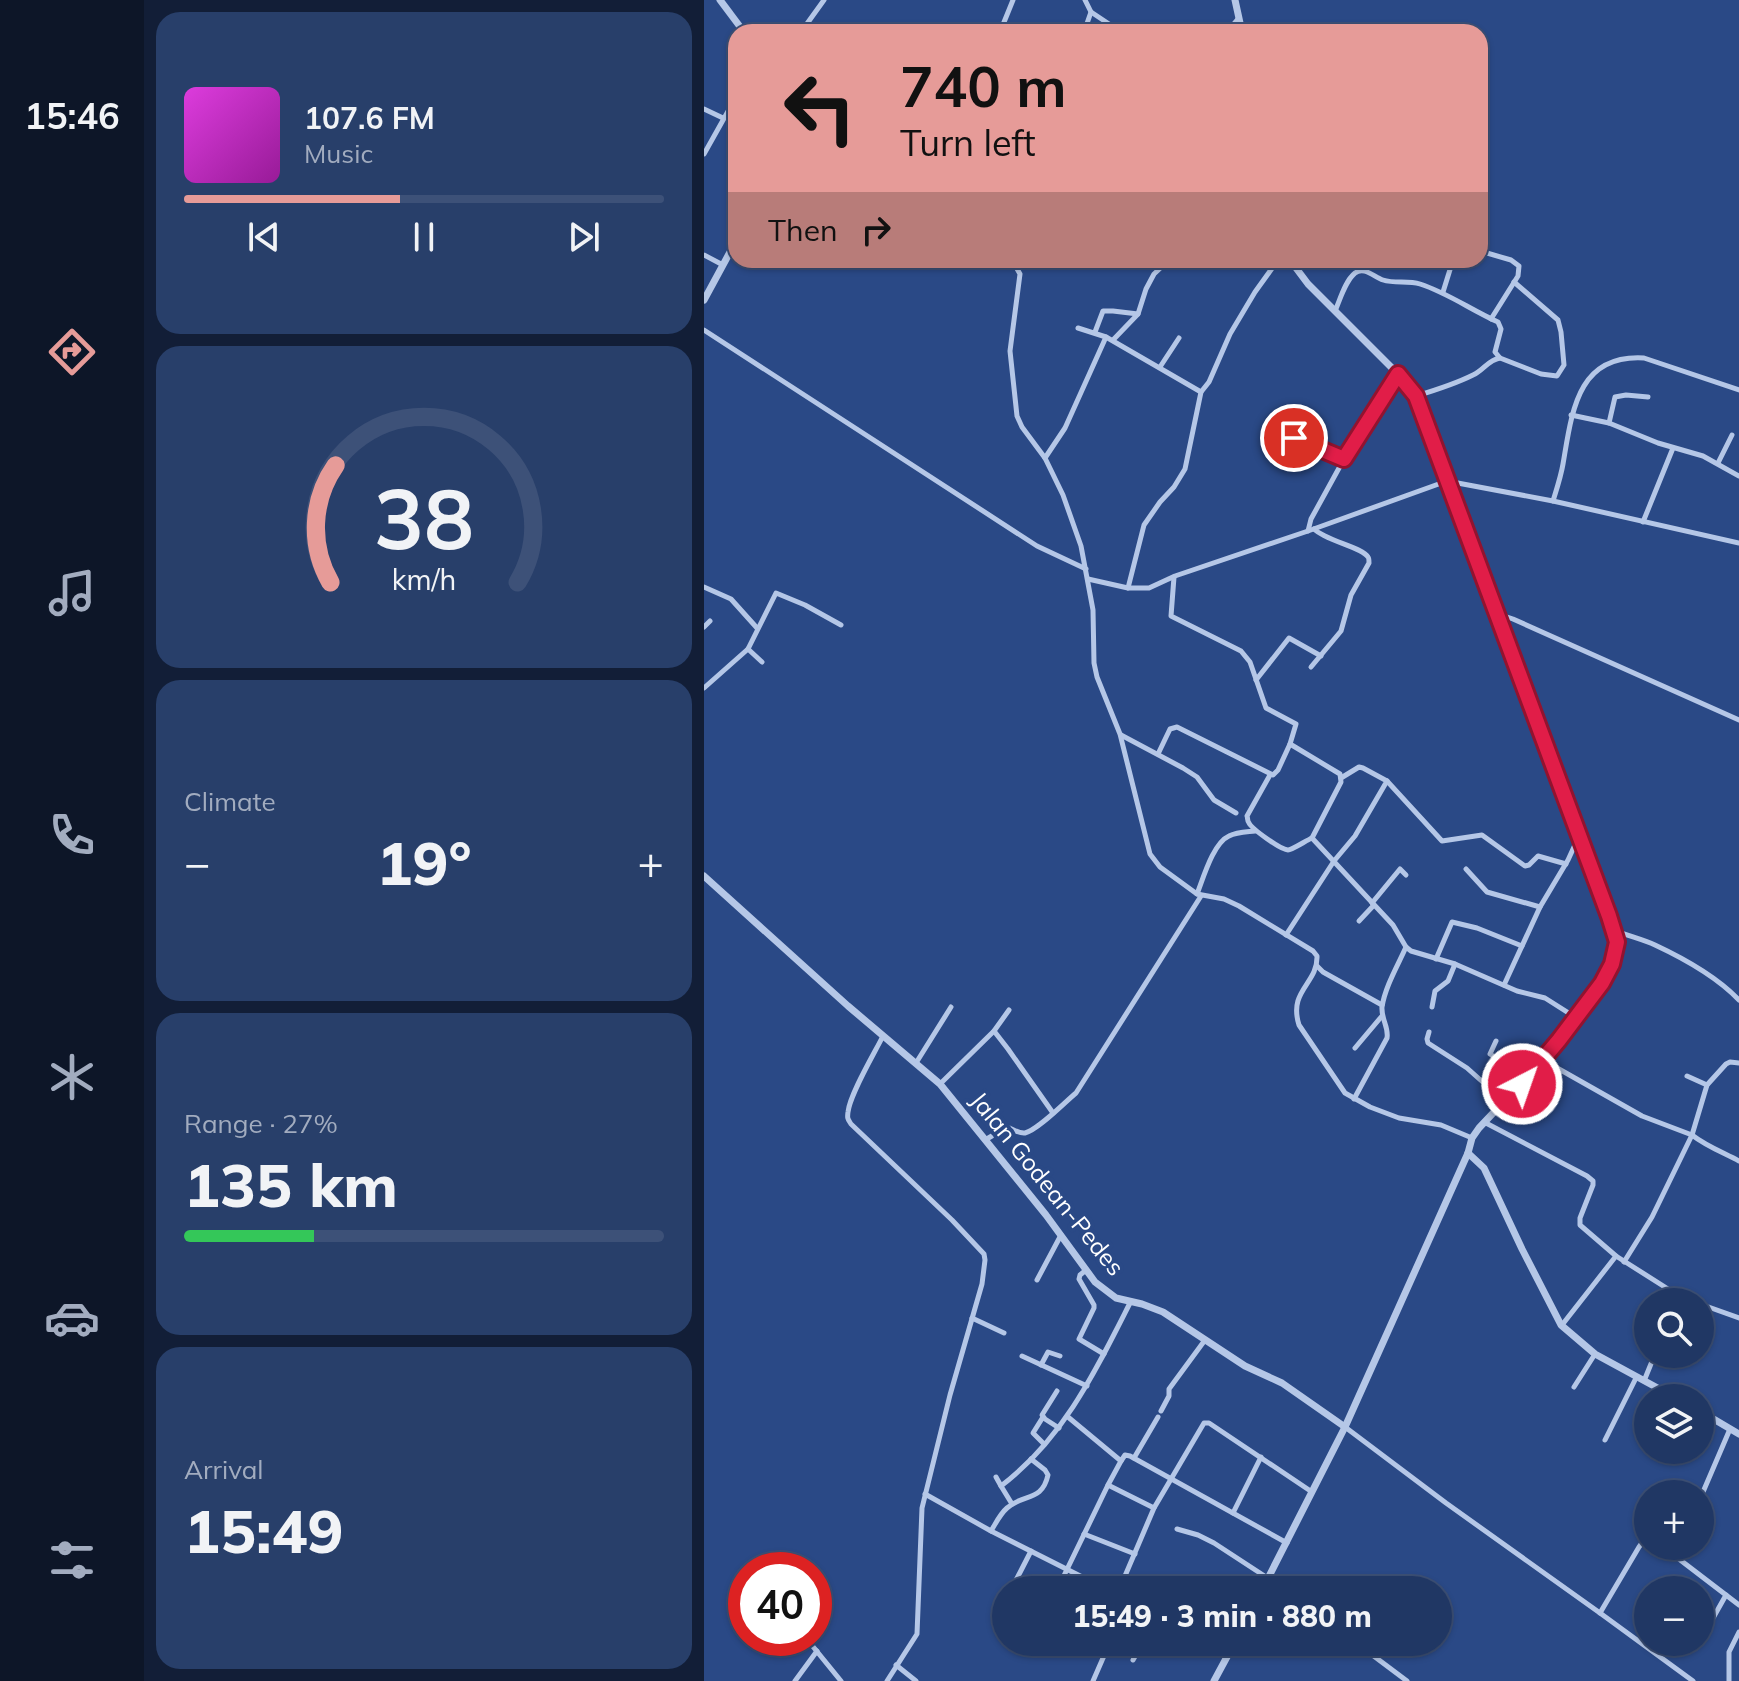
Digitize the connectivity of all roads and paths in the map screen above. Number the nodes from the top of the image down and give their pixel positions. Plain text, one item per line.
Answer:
1 (720, 0) edge
2 (824, 0) edge
3 (1013, 0) edge
4 (1085, 0) edge
5 (1235, 0) edge
6 (1091, 12) junction
7 (1239, 18) junction
8 (738, 24) edge
9 (807, 24) edge
10 (1003, 24) edge
11 (1087, 24) edge
12 (1109, 24) dead end
13 (1234, 24) edge
14 (1240, 24) edge
15 (704, 109) edge
16 (728, 110) edge
17 (723, 118) junction
18 (704, 154) edge
19 (1488, 253) edge
20 (704, 255) edge
21 (728, 256) edge
22 (723, 265) junction
23 (1017, 268) edge
24 (1160, 268) edge
25 (1272, 268) edge
26 (1296, 268) edge
27 (1450, 268) edge
28 (1514, 282) junction
29 (1443, 292) junction
30 (704, 300) edge
31 (1335, 311) junction
32 (1138, 314) junction
33 (1491, 319) junction
34 (1078, 328) dead end
35 (704, 330) edge
36 (1095, 332) junction
37 (1179, 338) dead end
38 (1110, 339) junction
39 (1500, 358) junction
40 (1160, 367) junction
41 (1398, 374) junction
42 (1739, 390) edge
43 (1201, 392) junction
44 (1416, 396) junction
45 (1648, 397) dead end
46 (1571, 415) junction
47 (1609, 423) junction
48 (1732, 435) dead end
49 (1294, 438) dead end
50 (1673, 448) junction
51 (1045, 458) junction
52 (1344, 459) junction
53 (1718, 463) junction
54 (1739, 476) edge
55 (1447, 481) junction
56 (1553, 501) junction
57 (1643, 522) junction
58 (1311, 530) junction
59 (1739, 543) edge
60 (1086, 569) junction
61 (1175, 576) junction
62 (1088, 579) junction
63 (704, 587) edge
64 (1128, 588) junction
65 (1497, 613) junction
66 (710, 621) dead end
67 (841, 625) dead end
68 (704, 627) edge
69 (757, 628) junction
70 (748, 649) junction
71 (1321, 656) junction
72 (762, 662) dead end
73 (1311, 667) dead end
74 (1256, 680) junction
75 (704, 688) edge
76 (1739, 720) edge
77 (1120, 734) junction
78 (1290, 744) junction
79 (1158, 754) junction
80 (1270, 775) junction
81 (1341, 778) junction
82 (1387, 781) junction
83 (1236, 813) dead end
84 (1256, 831) junction
85 (1579, 836) junction
86 (1312, 838) junction
87 (1334, 861) junction
88 (1566, 864) junction
89 (1466, 869) dead end
90 (1406, 875) dead end
91 (704, 876) edge
92 (1199, 895) junction
93 (1373, 904) junction
94 (1540, 907) junction
95 (1359, 921) dead end
96 (1613, 929) junction
97 (1286, 935) junction
98 (1522, 946) junction
99 (1406, 947) junction
100 (1436, 959) junction
101 (1455, 964) junction
102 (1317, 966) junction
103 (1504, 985) junction
104 (1739, 1000) edge
105 (1382, 1005) junction
106 (951, 1007) dead end
107 (1432, 1007) dead end
108 (1009, 1010) dead end
109 (1382, 1016) junction
110 (1576, 1018) junction
111 (994, 1031) junction
112 (1429, 1032) dead end
113 (883, 1036) junction
114 (1496, 1041) dead end
115 (1355, 1048) dead end
116 (1543, 1060) junction
117 (916, 1063) junction
118 (1739, 1063) edge
119 (1687, 1076) dead end
120 (940, 1084) junction
121 (1522, 1084) junction
122 (1707, 1085) junction
123 (1354, 1099) junction
124 (1533, 1100) dead end
125 (1504, 1101) junction
126 (1053, 1113) junction
127 (1484, 1122) junction
128 (1692, 1135) junction
129 (1472, 1138) junction
130 (985, 1140) junction
131 (1468, 1153) junction
132 (1739, 1161) edge
133 (1061, 1234) junction
134 (1616, 1256) junction
135 (1624, 1262) junction
136 (1086, 1270) junction
137 (1037, 1280) dead end
138 (1661, 1288) edge
139 (1131, 1301) junction
140 (1714, 1309) edge
141 (972, 1318) junction
142 (1739, 1318) edge
143 (1561, 1325) junction
144 (1004, 1333) dead end
145 (1205, 1340) junction
146 (1104, 1354) junction
147 (1595, 1354) junction
148 (1022, 1356) dead end
149 (1060, 1356) dead end
150 (1041, 1365) junction
151 (1647, 1368) edge
152 (1640, 1380) junction
153 (1648, 1384) edge
154 (1087, 1386) junction
155 (1574, 1387) dead end
156 (1057, 1391) dead end
157 (1043, 1417) junction
158 (1068, 1417) junction
159 (1714, 1419) edge
160 (1345, 1427) junction
161 (1059, 1428) junction
162 (1737, 1431) edge
163 (1606, 1437) dead end
164 (1044, 1444) junction
165 (1261, 1457) junction
166 (1134, 1458) junction
167 (1031, 1459) junction
168 (1121, 1461) junction
169 (996, 1477) dead end
170 (1170, 1478) junction
171 (1710, 1480) edge
172 (1108, 1485) junction
173 (1001, 1486) junction
174 (1313, 1492) junction
175 (925, 1494) junction
176 (1012, 1504) junction
177 (1154, 1508) junction
178 (1233, 1513) junction
179 (1177, 1529) dead end
180 (991, 1531) junction
181 (1084, 1534) junction
182 (1287, 1543) junction
183 (1031, 1551) junction
184 (1135, 1554) junction
185 (1634, 1555) edge
186 (1680, 1560) edge
187 (1068, 1570) junction
188 (1018, 1576) edge
189 (1065, 1576) edge
190 (1080, 1576) edge
191 (1125, 1576) edge
192 (1267, 1576) edge
193 (1270, 1576) edge
194 (1726, 1595) junction
195 (1739, 1605) edge
196 (1600, 1613) junction
197 (1714, 1616) edge
198 (1739, 1632) edge
199 (813, 1656) edge
200 (821, 1656) edge
201 (1104, 1656) edge
202 (1135, 1656) edge
203 (1227, 1656) edge
204 (1374, 1656) edge
205 (1133, 1660) dead end
206 (896, 1665) junction
207 (795, 1681) edge
208 (841, 1681) edge
209 (887, 1681) edge
210 (916, 1681) edge
211 (1093, 1681) edge
212 (1214, 1681) edge
213 (1407, 1681) edge
214 (1693, 1681) edge
215 (1729, 1681) edge

1 - 8 street
2 - 9 street
3 - 10 street
4 - 6 street
5 - 7 street
6 - 11 street
6 - 12 street
7 - 13 street
7 - 14 street
15 - 17 street
16 - 17 street
17 - 18 street
19 - 28 street
20 - 22 street
21 - 22 street
22 - 30 street
23 - 51 street
24 - 32 street
25 - 43 street
26 - 31 street
27 - 29 street
28 - 33 street
28 - 39 street
29 - 31 street
29 - 33 street
31 - 41 street
32 - 36 street
32 - 38 street
33 - 39 street
34 - 36 street
35 - 60 street
36 - 38 street
37 - 40 street
38 - 40 street
38 - 51 street
39 - 44 street
40 - 43 street
41 - 44 street
41 - 52 street
42 - 46 street
43 - 64 street
44 - 55 street
45 - 47 street
46 - 47 street
46 - 56 street
47 - 50 street
48 - 53 street
49 - 52 street
50 - 53 street
50 - 57 street
51 - 60 street
52 - 58 street
53 - 54 street
55 - 56 street
55 - 58 street
55 - 65 street
56 - 57 street
57 - 59 street
58 - 61 street
58 - 71 street
60 - 62 street
61 - 64 street
61 - 74 street
62 - 64 street
62 - 77 street
63 - 69 street
65 - 76 street
65 - 85 street
66 - 68 street
67 - 69 street
69 - 70 street
70 - 72 street
70 - 75 street
71 - 73 street
71 - 74 street
74 - 78 street
77 - 79 street
77 - 92 street
78 - 80 street
78 - 81 street
79 - 80 street
79 - 83 street
80 - 84 street
81 - 82 street
81 - 86 street
82 - 87 street
82 - 88 street
84 - 86 street
84 - 92 street
85 - 88 street
85 - 96 street
86 - 87 street
87 - 93 street
87 - 97 street
88 - 94 street
89 - 94 street
90 - 93 street
91 - 113 street, Jalan Godean-Pedes
92 - 97 street
92 - 126 street
93 - 95 street
93 - 99 street
94 - 98 street
96 - 104 street
96 - 110 street
97 - 102 street
98 - 100 street
98 - 103 street
99 - 100 street
99 - 105 street
100 - 101 street
101 - 103 street
101 - 107 street
102 - 105 street
102 - 123 street
103 - 110 street
105 - 109 street
106 - 117 street
108 - 111 street
109 - 115 street
109 - 123 street
110 - 116 street
111 - 120 street
111 - 126 street
112 - 125 street
113 - 117 street, Jalan Godean-Pedes
113 - 141 street
114 - 121 street
116 - 121 street
116 - 128 street
117 - 120 street, Jalan Godean-Pedes
118 - 122 street
119 - 122 street
120 - 130 street, Jalan Godean-Pedes
121 - 124 street
121 - 125 street
122 - 128 street
123 - 129 street
125 - 127 street
126 - 130 street
127 - 129 street
127 - 134 street
128 - 132 street
128 - 135 street
129 - 131 street
130 - 133 street, Jalan Godean-Pedes
131 - 143 street
131 - 160 street
133 - 136 street, Jalan Godean-Pedes
133 - 137 street
134 - 135 street
134 - 143 street
135 - 138 street
136 - 139 street, Jalan Godean-Pedes
136 - 146 street
139 - 145 street, Jalan Godean-Pedes
139 - 146 street
140 - 142 street
141 - 144 street
141 - 175 street
143 - 147 street
145 - 160 street, Jalan Godean-Pedes
145 - 166 street
146 - 154 street
147 - 152 street
147 - 155 street
148 - 150 street
149 - 150 street
150 - 154 street
151 - 152 street
152 - 153 street
152 - 163 street
154 - 158 street
156 - 157 street
157 - 161 street
157 - 164 street
158 - 161 street
158 - 168 street
159 - 162 street
160 - 174 street
160 - 196 street
161 - 164 street
162 - 171 street
164 - 167 street
165 - 170 street
165 - 174 street
165 - 178 street
166 - 168 street
166 - 170 street
167 - 173 street
167 - 176 street
168 - 172 street
169 - 173 street
170 - 177 street
170 - 178 street
172 - 177 street
172 - 181 street
173 - 176 street
174 - 182 street
175 - 180 street
175 - 206 street
176 - 180 street
177 - 184 street
178 - 182 street
179 - 192 street
180 - 183 street
181 - 184 street
181 - 187 street
182 - 193 street
183 - 187 street
183 - 188 street
184 - 191 street
185 - 196 street
186 - 194 street
187 - 189 street
187 - 190 street
194 - 195 street
194 - 197 street
196 - 214 street
198 - 215 street
199 - 207 street
200 - 208 street
201 - 211 street
202 - 205 street
203 - 212 street
204 - 213 street
206 - 209 street
206 - 210 street

